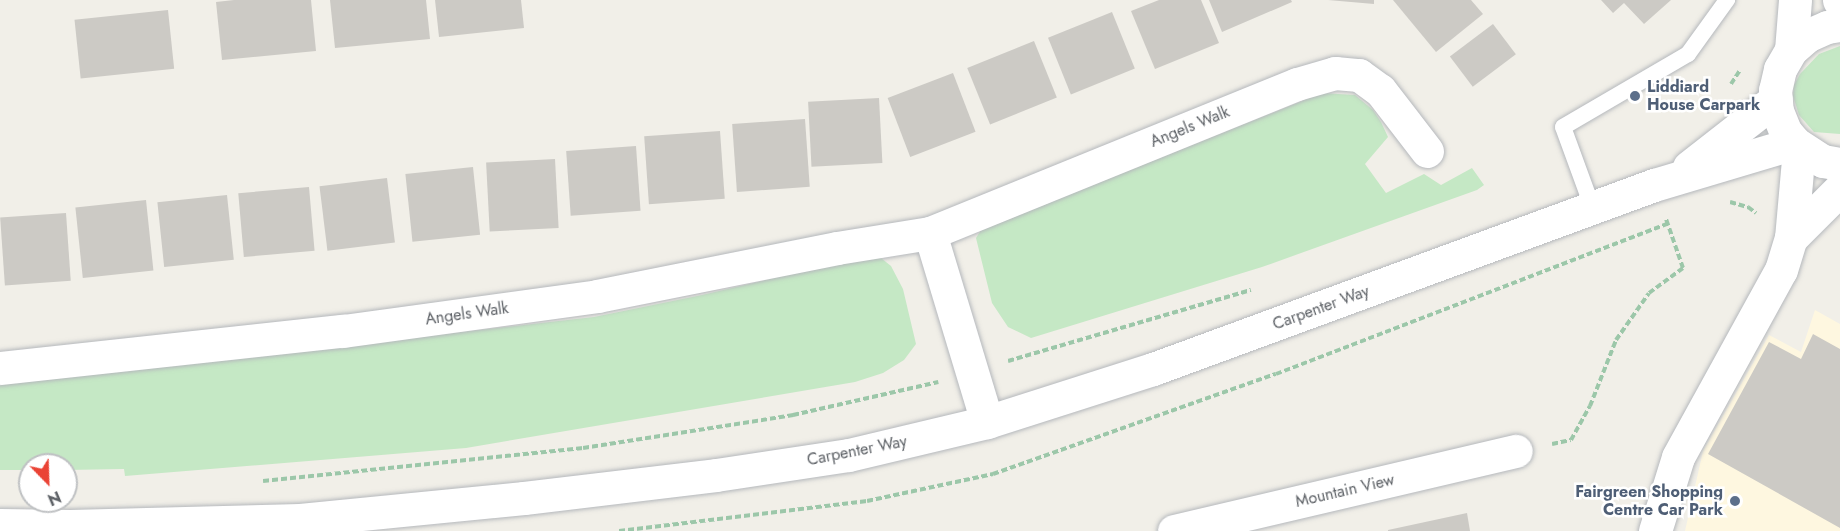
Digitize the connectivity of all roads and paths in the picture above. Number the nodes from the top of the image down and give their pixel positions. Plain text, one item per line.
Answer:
1 (1727, 0) edge
2 (1795, 0) edge
3 (1840, 25) edge
4 (1791, 50) junction
5 (1742, 66) dead end
6 (1731, 85) dead end
7 (1776, 99) junction
8 (1797, 146) junction
9 (1427, 151) dead end
10 (1840, 164) edge
11 (1664, 181) junction
12 (1840, 189) edge
13 (1728, 202) dead end
14 (1593, 209) junction
15 (1759, 215) dead end
16 (1674, 218) dead end
17 (1668, 224) junction
18 (930, 233) junction
19 (1791, 238) junction
20 (1252, 290) dead end
21 (0, 368) edge
22 (972, 372) junction
23 (987, 422) junction
24 (1516, 451) joint
25 (260, 481) dead end
26 (0, 525) edge
27 (1174, 531) edge
28 (1655, 531) edge

1 - 14 lane
2 - 4 street
3 - 4 street
4 - 7 street
5 - 6 path
7 - 8 street
7 - 11 street, Carpenter Way
8 - 10 street
8 - 11 street, Carpenter Way
8 - 19 street
9 - 18 street, Angels Walk
11 - 14 street, Carpenter Way
11 - 17 path
12 - 19 street
13 - 15 path
14 - 23 street, Carpenter Way
16 - 17 path
17 - 24 path
18 - 21 street, Angels Walk
18 - 22 street
19 - 28 street
20 - 22 path
22 - 23 street
22 - 25 path
23 - 26 street, Carpenter Way
24 - 27 street, Mountain View

